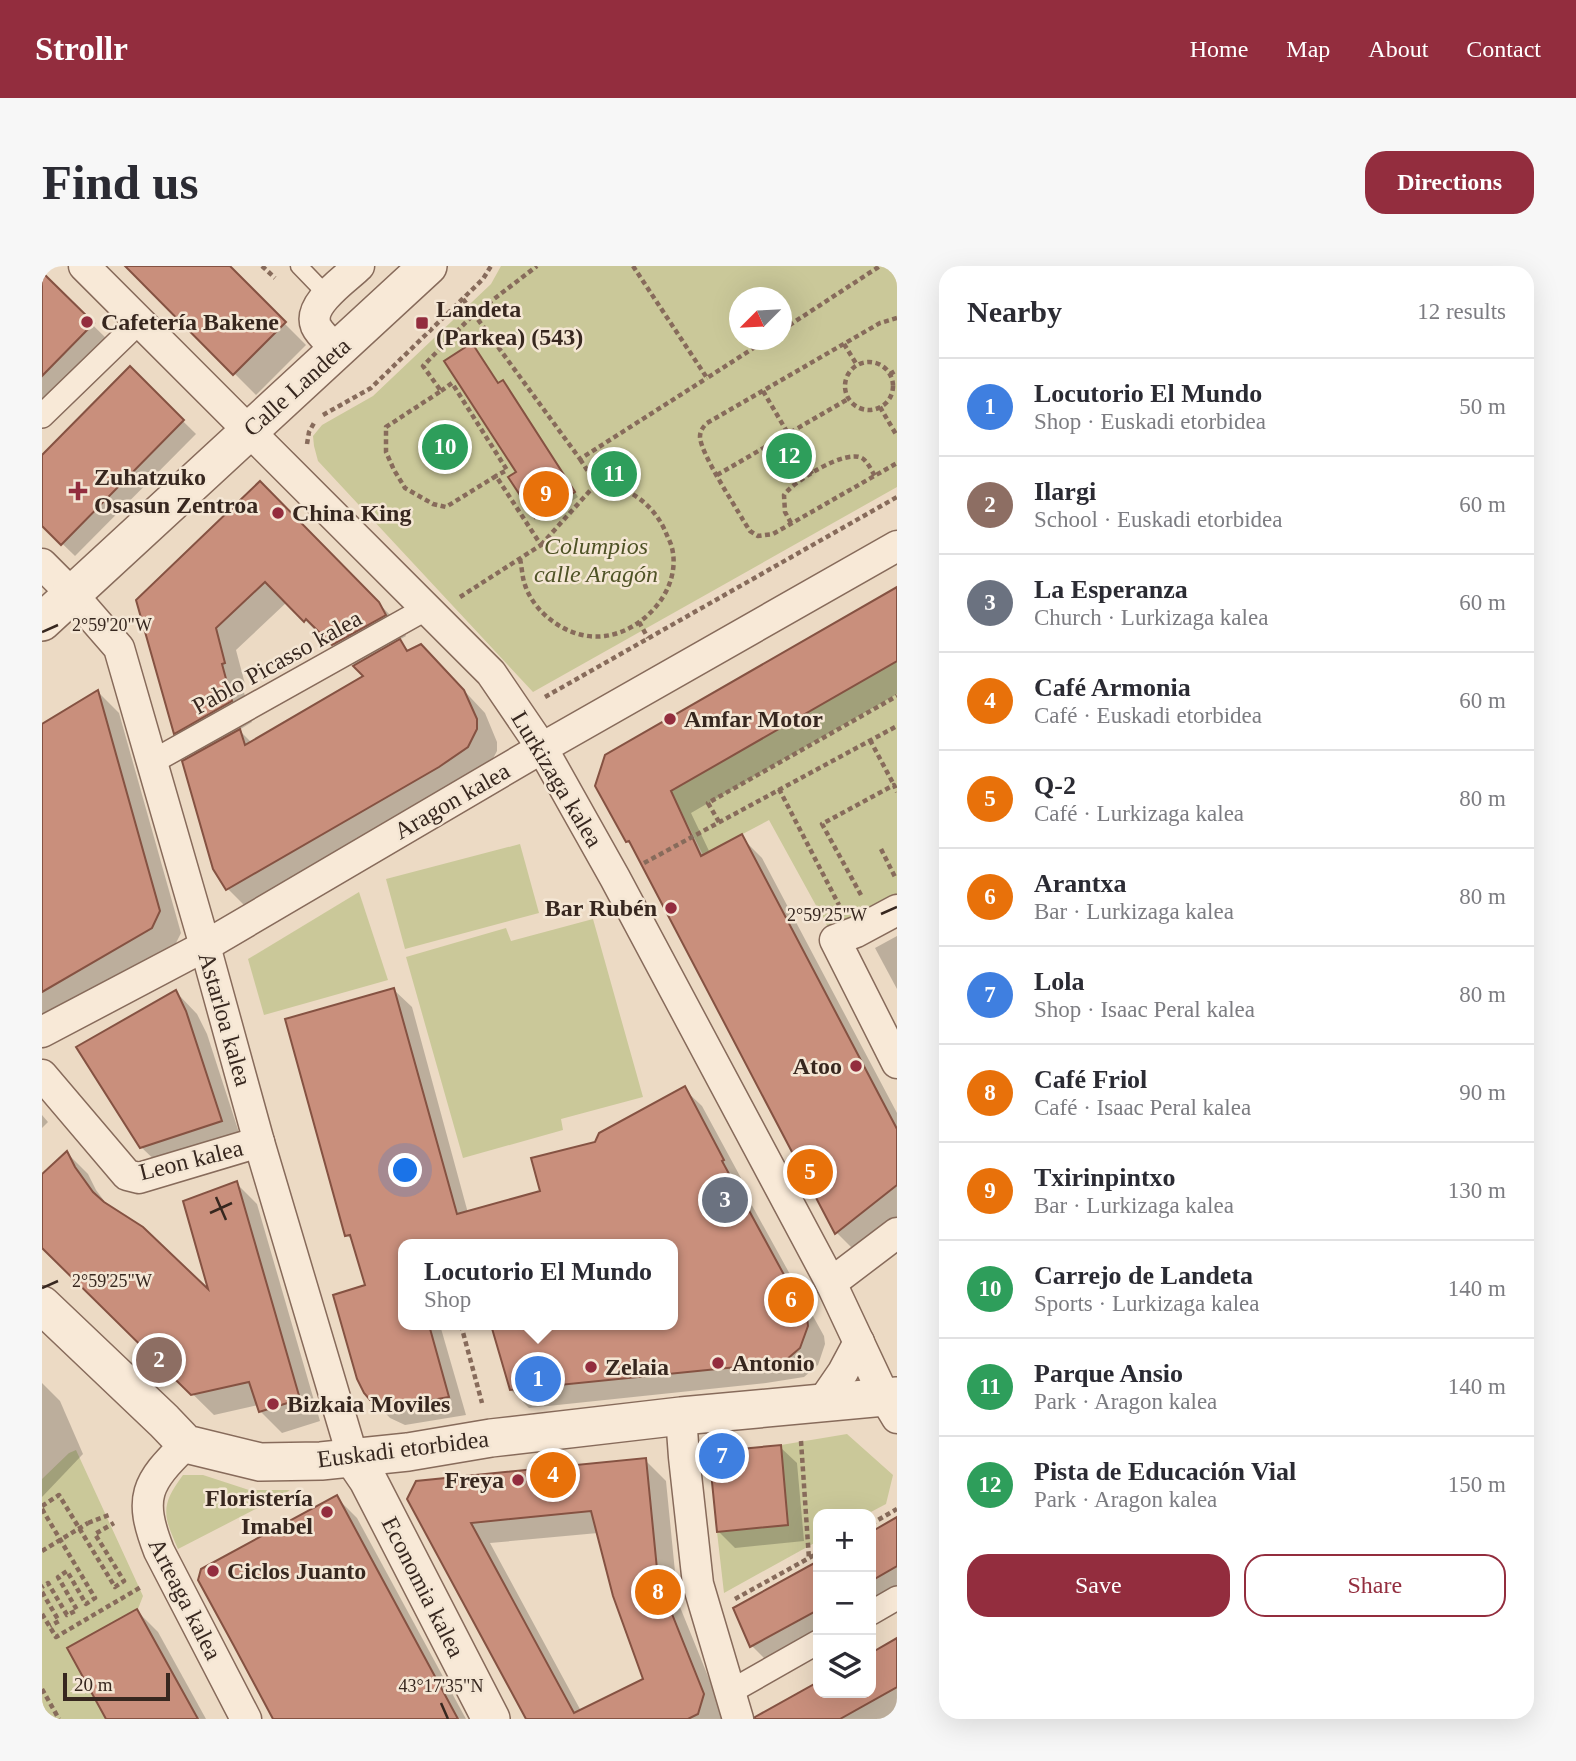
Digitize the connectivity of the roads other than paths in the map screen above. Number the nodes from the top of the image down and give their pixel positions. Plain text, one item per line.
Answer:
1 (84, 266) edge
2 (299, 266) edge
3 (359, 266) edge
4 (428, 266) edge
5 (327, 295) junction
6 (139, 321) junction
7 (338, 351) junction
8 (42, 416) edge
9 (249, 431) junction
10 (897, 546) edge
11 (42, 564) edge
12 (72, 594) junction
13 (441, 604) junction
14 (42, 622) edge
15 (542, 748) junction
16 (152, 762) junction
17 (897, 910) edge
18 (205, 946) junction
19 (42, 1032) edge
20 (897, 1063) edge
21 (42, 1075) edge
22 (259, 1142) junction
23 (897, 1233) edge
24 (831, 1283) junction
25 (42, 1305) edge
26 (859, 1342) junction
27 (821, 1404) junction
28 (893, 1404) edge
29 (681, 1416) junction
30 (187, 1444) junction
31 (353, 1458) junction
32 (897, 1598) edge
33 (876, 1610) edge
34 (813, 1646) edge
35 (734, 1705) edge
36 (246, 1719) edge
37 (491, 1719) edge

1 - 6 street, Lurkizaga kalea
2 - 5 lane
3 - 5 street
4 - 7 street, Calle Landeta
5 - 7 street
6 - 8 street
6 - 9 street, Lurkizaga kalea
7 - 9 street, Calle Landeta
9 - 12 street, Calle Landeta
9 - 13 street, Lurkizaga kalea
10 - 15 street, Aragon kalea
11 - 12 street, Astarloa kalea
12 - 14 street, Calle Landeta
12 - 16 street, Astarloa kalea
13 - 15 street, Lurkizaga kalea
13 - 16 street, Pablo Picasso kalea
15 - 18 street, Aragon kalea
15 - 24 street, Lurkizaga kalea
16 - 18 street, Astarloa kalea
17 - 20 street
18 - 19 street, Aragon kalea
18 - 22 street, Astarloa kalea
21 - 22 street, Leon kalea
22 - 31 street, Astarloa kalea
23 - 24 street
24 - 26 street, Lurkizaga kalea
25 - 30 street
26 - 27 street
26 - 28 street, Lurkizaga kalea
27 - 28 street, Euskadi etorbidea
27 - 29 street, Euskadi etorbidea
29 - 31 street, Euskadi etorbidea
29 - 35 street
30 - 31 street, Euskadi etorbidea
30 - 36 street, Arteaga kalea
31 - 37 street, Economia kalea
32 - 33 street
34 - 35 street

